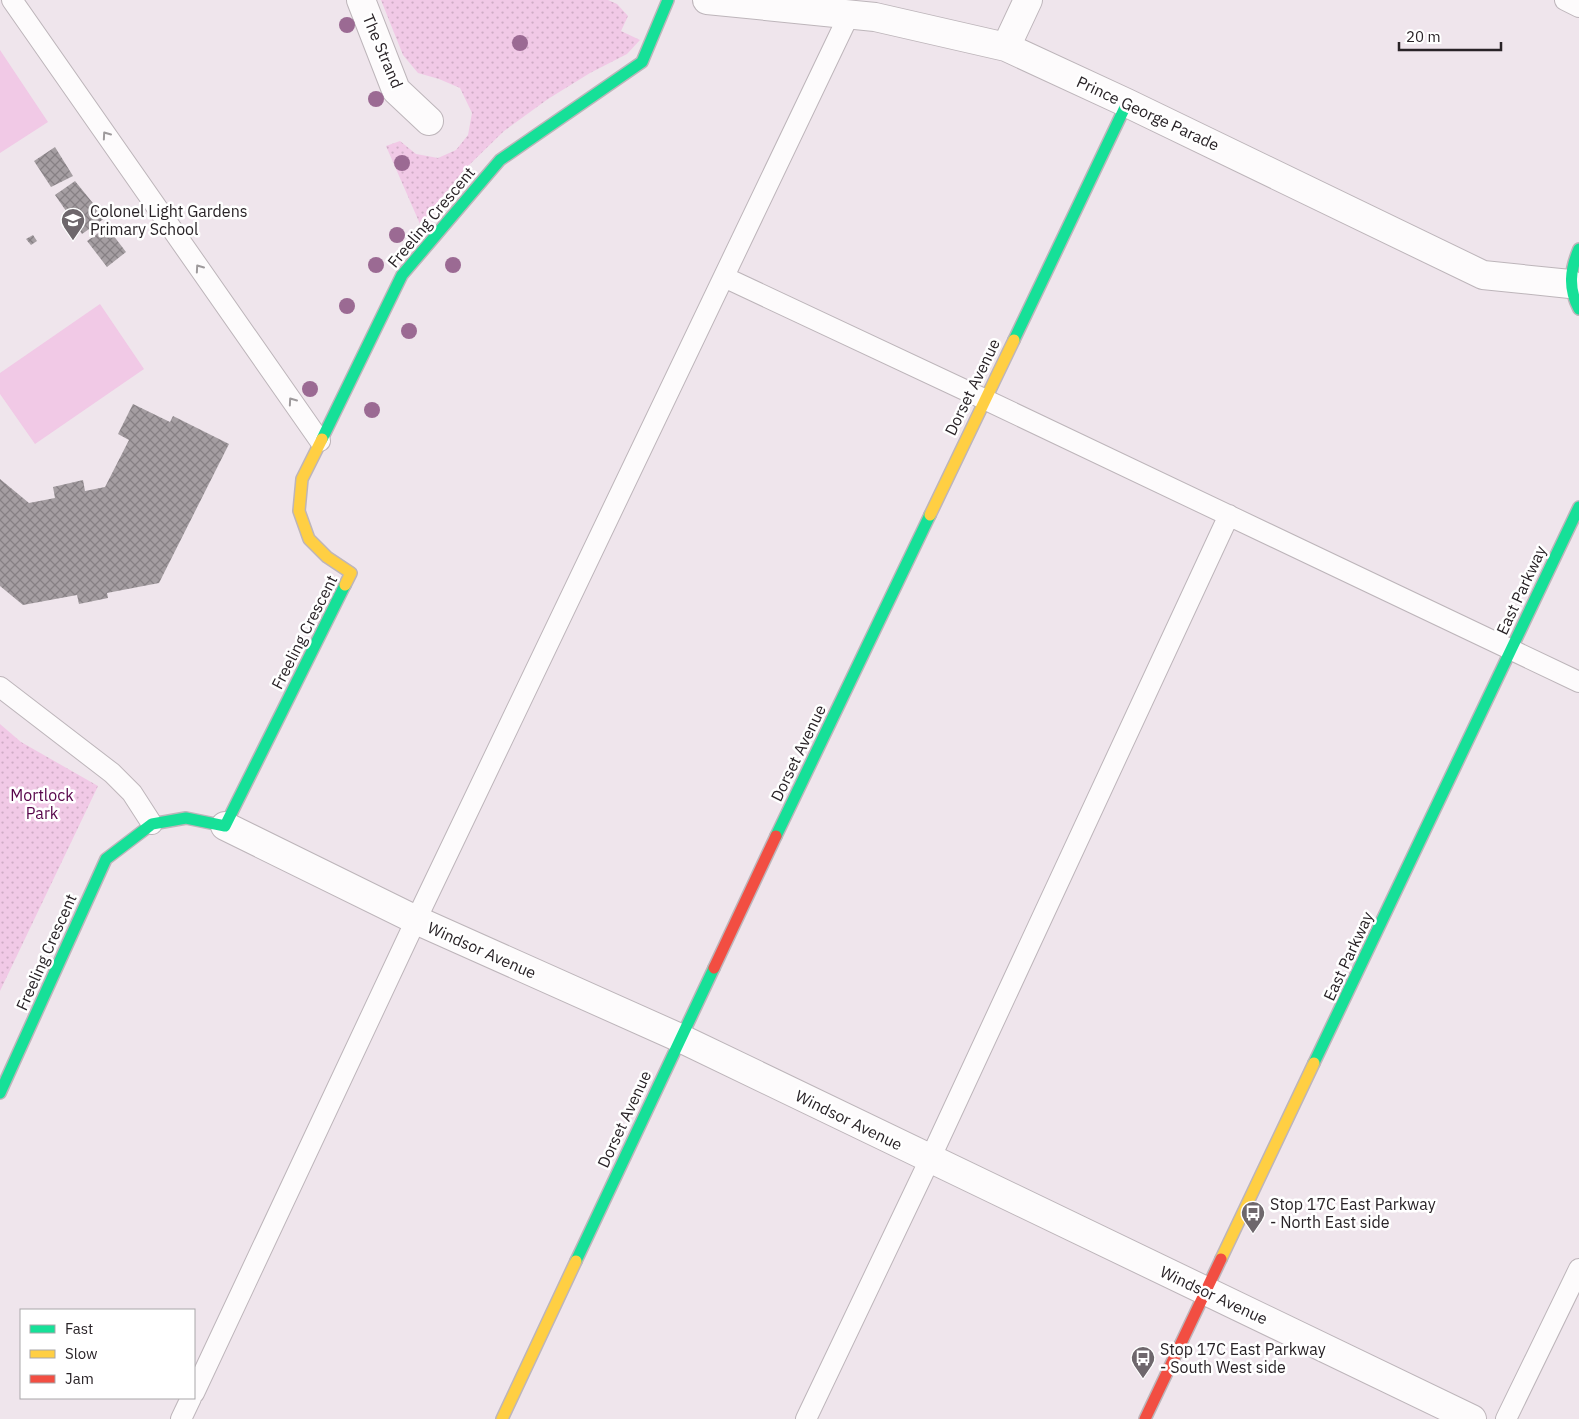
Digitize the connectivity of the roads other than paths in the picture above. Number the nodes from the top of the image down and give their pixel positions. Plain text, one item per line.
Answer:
1 (12, 0) edge
2 (362, 0) edge
3 (668, 0) edge
4 (707, 0) edge
5 (1028, 0) edge
6 (1565, 0) edge
7 (1579, 7) edge
8 (849, 15) junction
9 (1006, 47) junction
10 (1127, 103) junction
11 (429, 121) dead end
12 (1579, 249) edge
13 (724, 277) junction
14 (1575, 297) edge
15 (984, 399) junction
16 (320, 441) junction
17 (1579, 506) edge
18 (1229, 515) junction
19 (1511, 649) junction
20 (1579, 682) edge
21 (0, 687) edge
22 (152, 824) junction
23 (225, 826) junction
24 (416, 920) junction
25 (680, 1038) junction
26 (0, 1093) edge
27 (930, 1159) junction
28 (1579, 1269) edge
29 (1206, 1291) junction
30 (195, 1390) edge
31 (191, 1399) edge
32 (181, 1419) edge
33 (502, 1419) edge
34 (806, 1419) edge
35 (1145, 1419) edge
36 (1472, 1419) edge
37 (1506, 1419) edge

16 -> 1 lane
2 - 11 street, The Strand
3 - 16 street, Freeling Crescent
4 - 8 street, Prince George Parade
5 - 9 street
6 - 7 lane
8 - 9 street, Prince George Parade
8 - 13 lane
9 - 10 street, Prince George Parade
10 - 14 street, Prince George Parade
10 - 15 street, Dorset Avenue
12 - 14 street
13 - 15 lane
13 - 24 lane
15 - 18 lane
15 - 25 street, Dorset Avenue
16 - 23 street, Freeling Crescent
17 - 19 street, East Parkway
18 - 19 lane
18 - 27 lane
19 - 20 lane
19 - 29 street, East Parkway
21 - 22 lane
22 - 23 street, Freeling Crescent
22 - 26 street, Freeling Crescent
23 - 24 street, Windsor Avenue
24 - 25 street, Windsor Avenue
24 - 30 lane
25 - 27 street, Windsor Avenue
25 - 33 street, Dorset Avenue
27 - 29 street, Windsor Avenue
27 - 34 lane
28 - 37 lane
29 - 35 street, East Parkway
29 - 36 street, Windsor Avenue
31 - 32 lane

